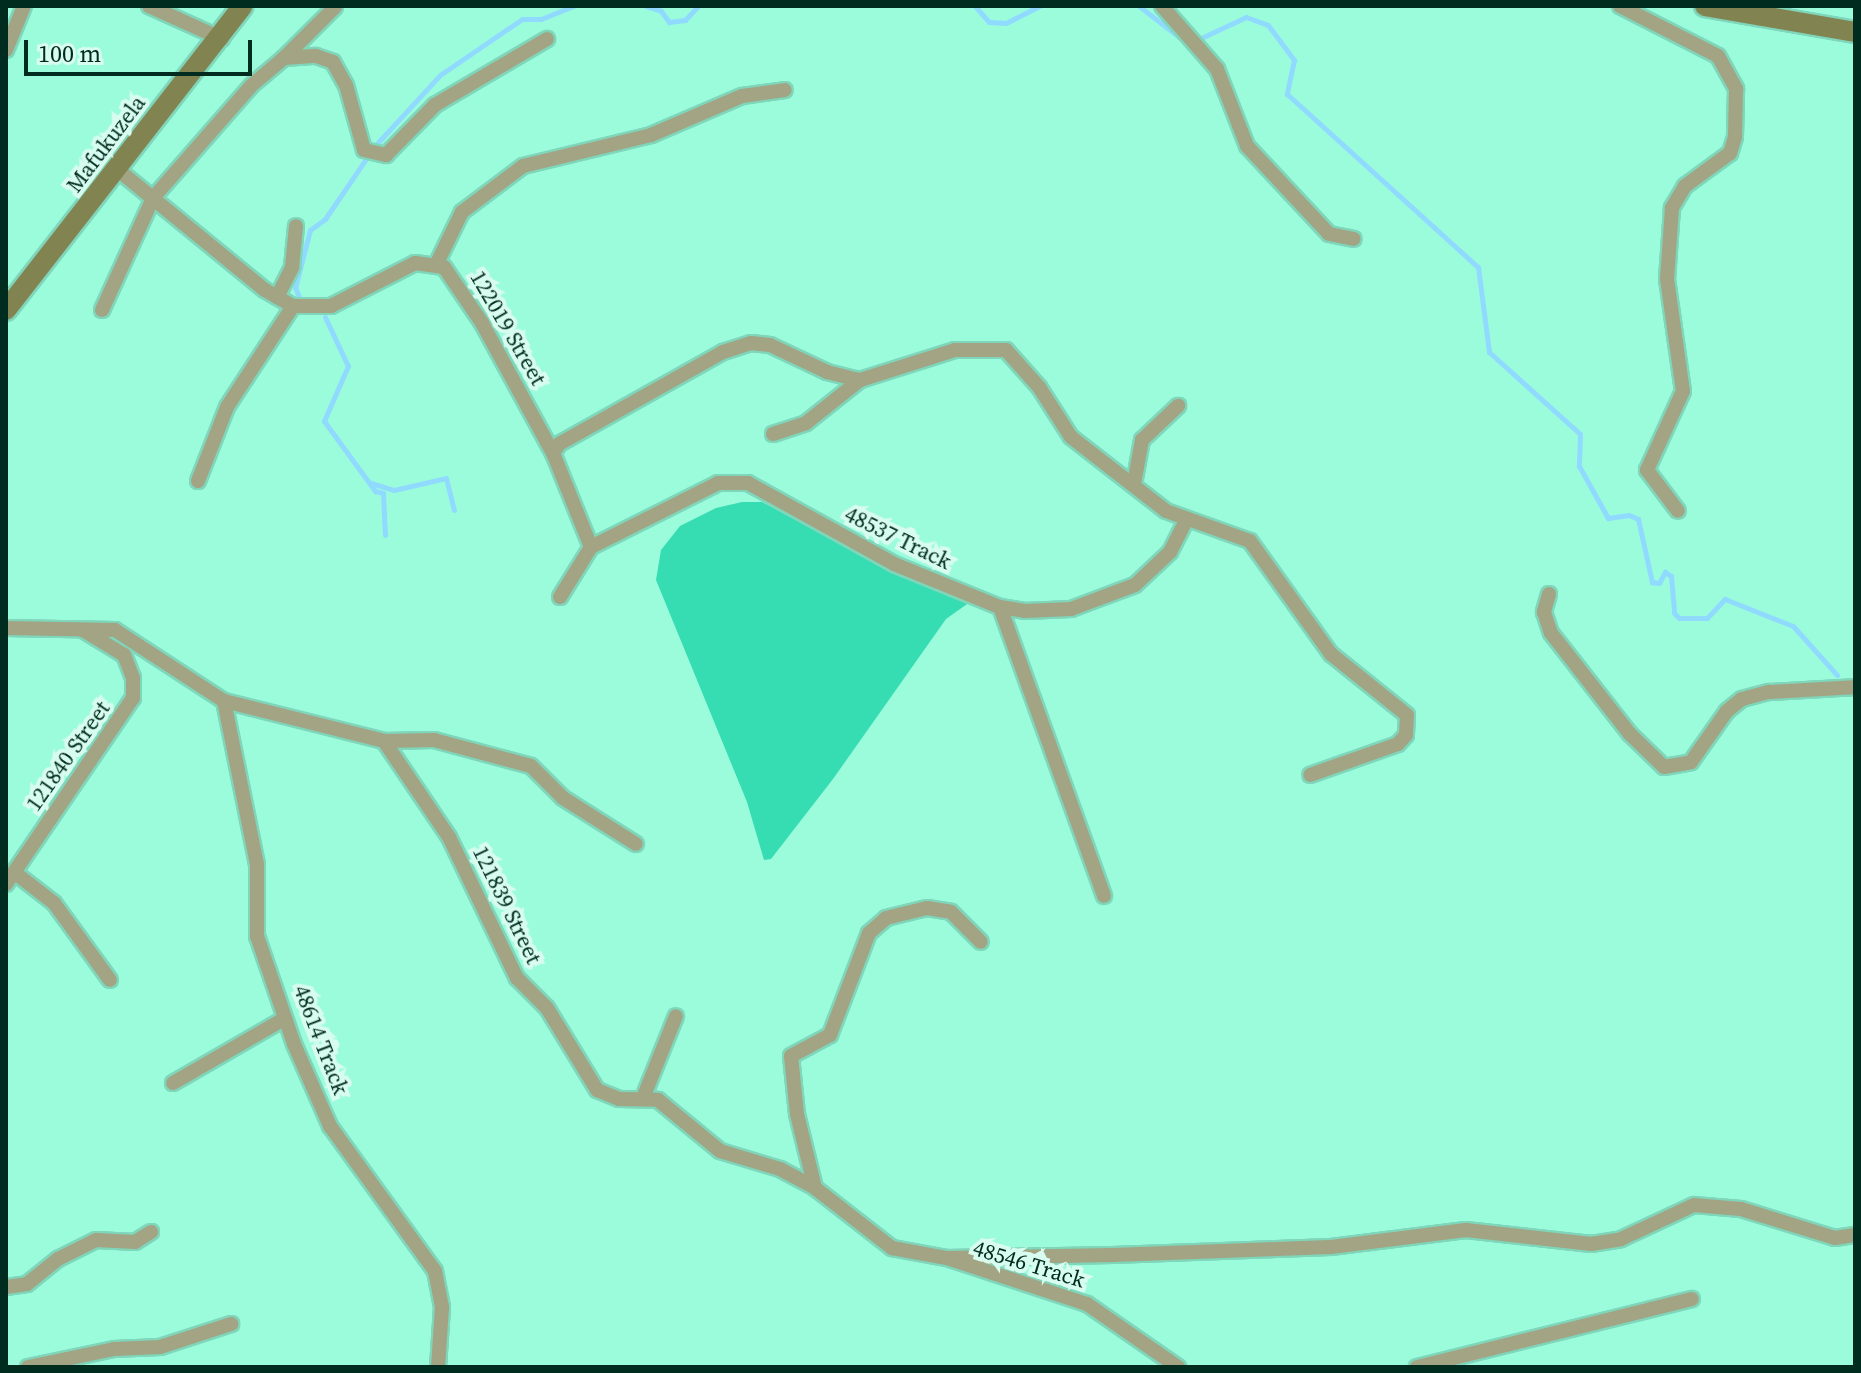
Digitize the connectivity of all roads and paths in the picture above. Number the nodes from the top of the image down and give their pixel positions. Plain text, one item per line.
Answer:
1 (24, 6) edge
2 (151, 6) edge
3 (243, 6) edge
4 (1162, 6) edge
5 (1620, 6) edge
6 (1705, 6) edge
7 (335, 7) edge
8 (1855, 32) edge
9 (222, 39) junction
10 (547, 39) dead end
11 (6, 50) edge
12 (284, 58) junction
13 (785, 90) dead end
14 (117, 169) junction
15 (153, 198) junction
16 (296, 226) dead end
17 (1354, 239) dead end
18 (436, 265) junction
19 (277, 297) junction
20 (293, 306) junction
21 (6, 310) edge
22 (102, 310) dead end
23 (860, 380) junction
24 (1178, 406) dead end
25 (773, 434) dead end
26 (553, 453) junction
27 (198, 481) dead end
28 (1134, 484) junction
29 (1678, 511) dead end
30 (1185, 522) junction
31 (591, 547) junction
32 (1549, 594) dead end
33 (560, 597) dead end
34 (1000, 607) junction
35 (75, 627) junction
36 (6, 628) edge
37 (1855, 687) edge
38 (224, 701) junction
39 (384, 741) junction
40 (1310, 775) dead end
41 (636, 844) dead end
42 (10, 878) edge
43 (1104, 896) dead end
44 (981, 942) dead end
45 (110, 980) dead end
46 (676, 1016) dead end
47 (284, 1019) junction
48 (173, 1083) dead end
49 (643, 1098) junction
50 (815, 1188) junction
51 (151, 1232) dead end
52 (1855, 1235) edge
53 (947, 1258) junction
54 (6, 1287) edge
55 (1692, 1299) dead end
56 (231, 1324) dead end
57 (28, 1367) edge
58 (438, 1367) edge
59 (1178, 1367) edge
60 (1417, 1367) edge

1 - 11 street
2 - 9 street
3 - 9 main road, Mafukuzela
4 - 17 street
5 - 29 street
6 - 8 main road
7 - 12 street
9 - 14 main road, Mafukuzela
10 - 12 street
12 - 15 street
13 - 18 street
14 - 15 street
14 - 21 main road, Mafukuzela
15 - 19 street
15 - 22 street
16 - 19 street
18 - 20 street, 122019 Street
18 - 26 street, 122019 Street
19 - 20 street
20 - 27 street
23 - 25 street
23 - 26 street
23 - 28 street
24 - 28 street
26 - 31 street, 122019 Street
28 - 30 street
30 - 34 street, 48537 Track
30 - 40 street
31 - 33 street, 48537 Track
31 - 34 street, 48537 Track
32 - 37 street
34 - 43 street
35 - 36 street
35 - 38 street
35 - 42 street, 121840 Street
38 - 39 street
38 - 47 street, 48614 Track
39 - 41 street
39 - 49 street, 121839 Street
42 - 45 street
44 - 50 street
46 - 49 street
47 - 48 street
47 - 58 street, 48614 Track
49 - 50 street, 121839 Street
50 - 53 street, 121839 Street
51 - 54 street
52 - 53 street
53 - 59 street, 48546 Track
55 - 60 street
56 - 57 street

